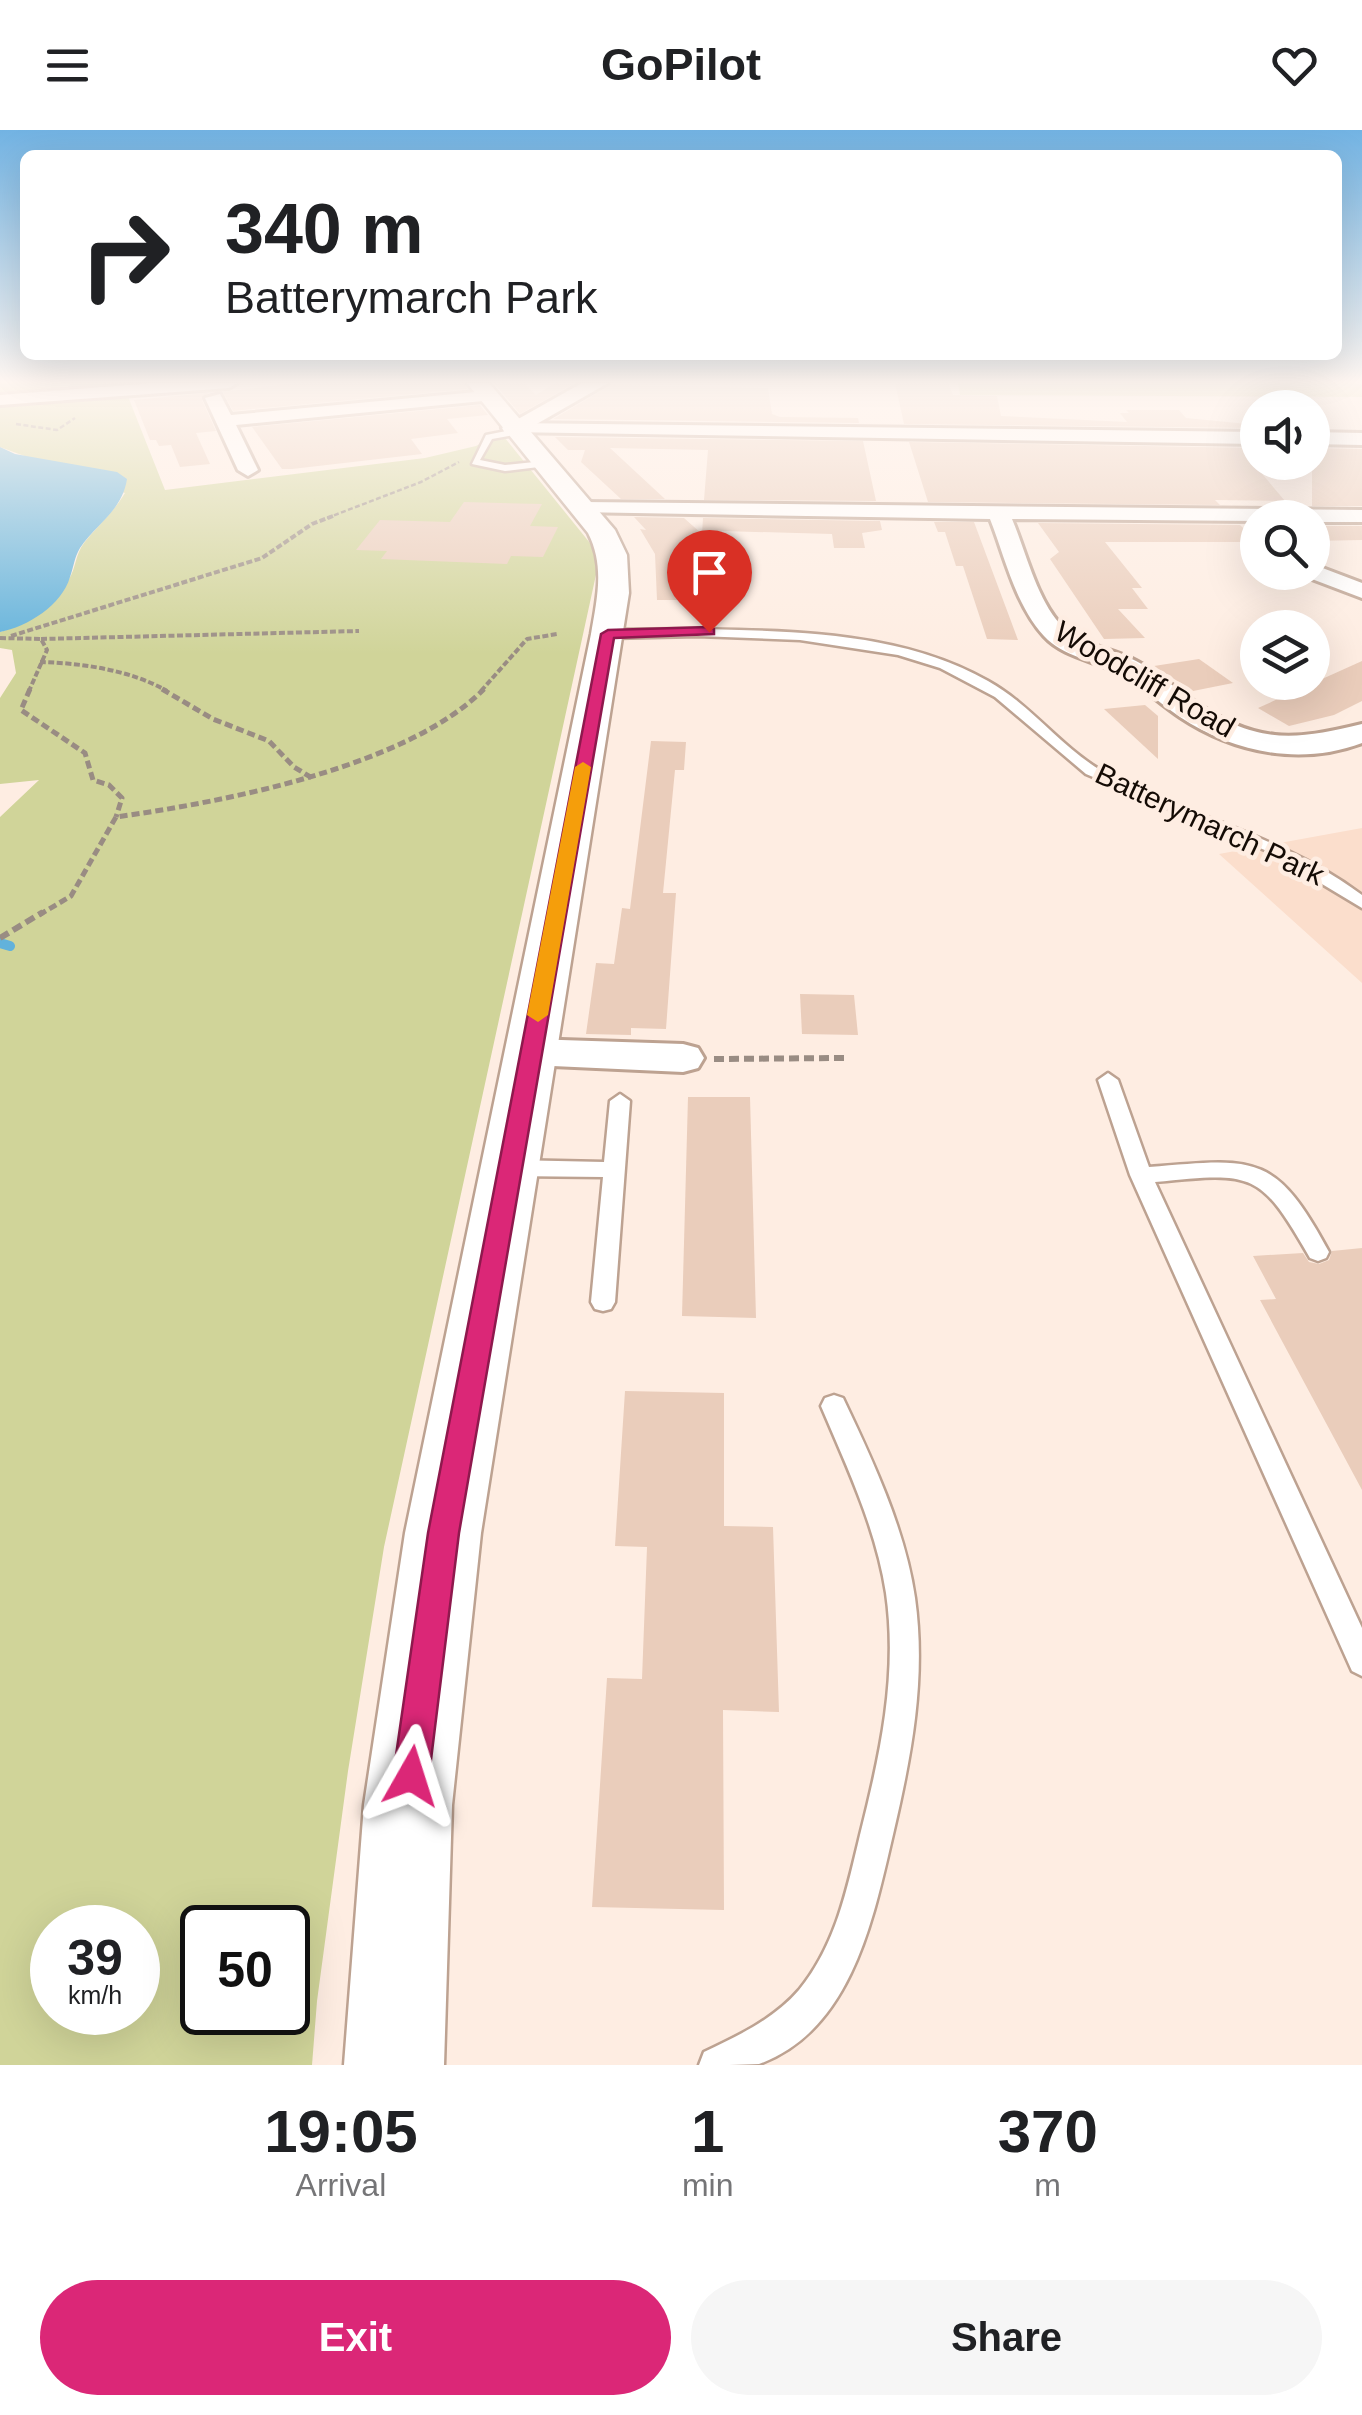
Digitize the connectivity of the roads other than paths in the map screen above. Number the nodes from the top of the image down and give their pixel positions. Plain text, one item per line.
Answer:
1 (552, 473) edge
2 (583, 508) junction
3 (998, 511) junction
4 (1330, 516) edge
5 (1362, 516) edge
6 (1240, 517) edge
7 (1330, 578) edge
8 (1362, 591) edge
9 (583, 634) junction
10 (1362, 732) edge
11 (1362, 903) edge
12 (531, 1052) junction
13 (683, 1058) road end
14 (1108, 1080) dead end
15 (620, 1101) dead end
16 (510, 1168) junction
17 (614, 1170) junction
18 (1141, 1176) junction
19 (1318, 1252) dead end
20 (602, 1302) dead end
21 (834, 1406) dead end
22 (1362, 1661) edge
23 (736, 2061) edge
24 (394, 2065) edge

1 - 2 main road
2 - 3 street
2 - 9 main road
3 - 6 street
3 - 10 street, Woodcliff Road
4 - 5 street
7 - 8 street
9 - 11 lane, Batterymarch Park
9 - 12 main road
12 - 13 street
12 - 16 main road
14 - 18 lane
15 - 17 lane
16 - 17 lane
16 - 24 main road
17 - 20 lane
18 - 19 lane
18 - 22 lane
21 - 23 lane

